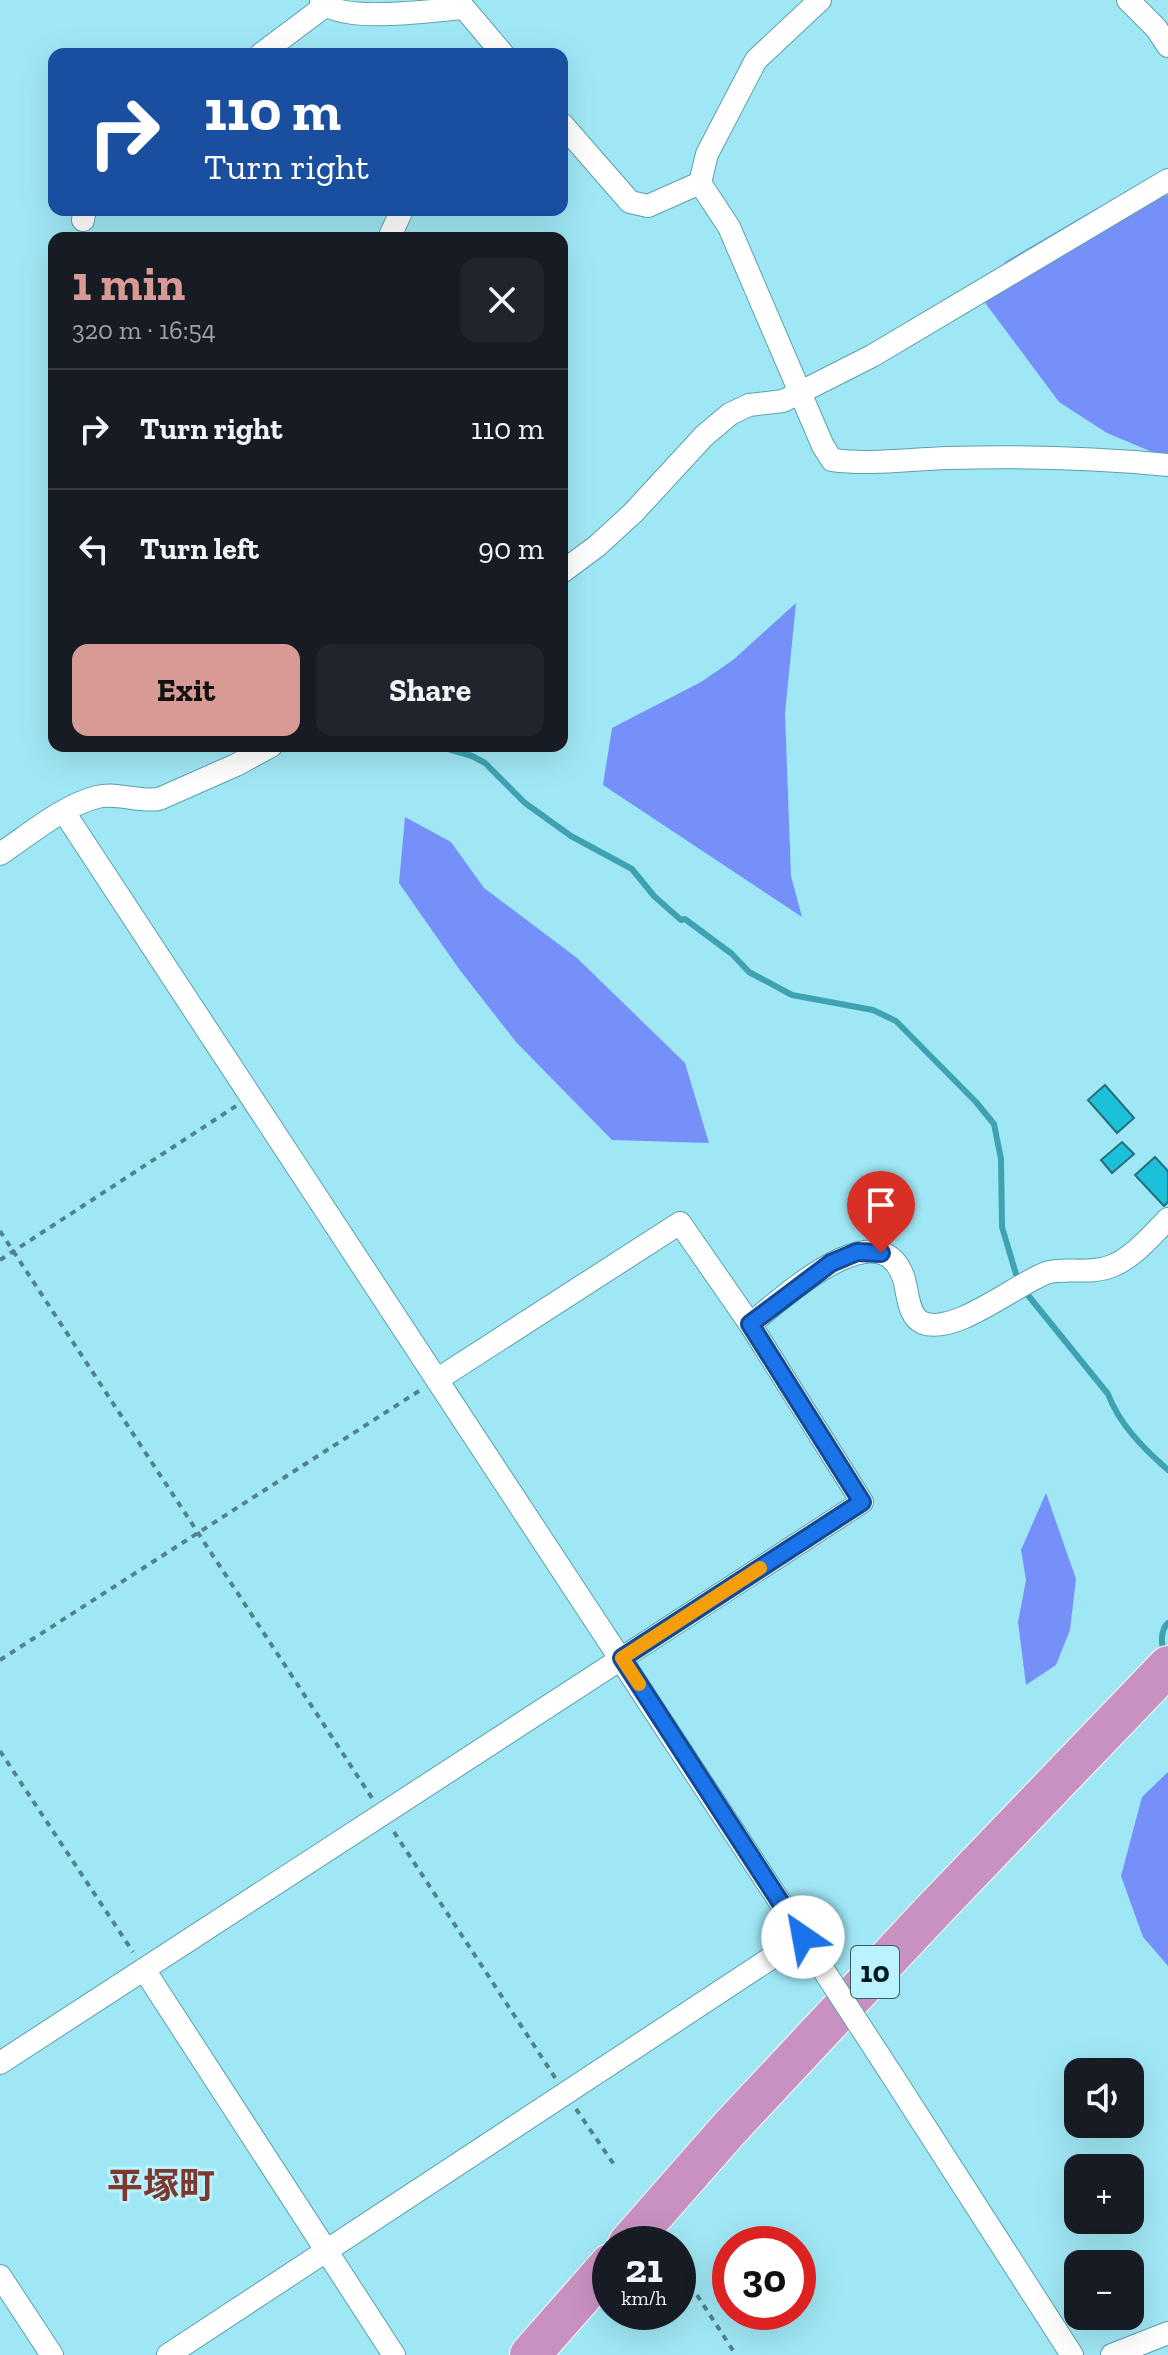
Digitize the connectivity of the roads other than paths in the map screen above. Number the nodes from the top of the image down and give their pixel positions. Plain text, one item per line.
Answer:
1 (820, 0) edge
2 (1128, 0) edge
3 (323, 3) edge
4 (466, 4) edge
5 (1168, 46) edge
6 (268, 48) edge
7 (499, 48) edge
8 (568, 131) edge
9 (1168, 180) edge
10 (700, 183) junction
11 (800, 393) junction
12 (1168, 465) edge
13 (568, 568) edge
14 (260, 752) edge
15 (64, 812) junction
16 (0, 854) edge
17 (1168, 1219) edge
18 (750, 1324) junction
19 (438, 1379) junction
20 (622, 1658) junction
21 (1168, 1666) edge
22 (803, 1937) junction
23 (145, 1971) junction
24 (0, 2063) edge
25 (644, 2226) edge
26 (325, 2253) junction
27 (0, 2276) edge
28 (592, 2284) edge
29 (1168, 2333) edge
30 (52, 2355) edge
31 (168, 2355) edge
32 (394, 2355) edge
33 (530, 2355) edge
34 (1072, 2355) edge
35 (1112, 2355) edge

1 - 10 street
2 - 5 street
3 - 4 street
3 - 6 street
4 - 7 street
8 - 10 street
9 - 11 street
10 - 11 street
11 - 12 street
11 - 13 street
14 - 15 street
15 - 16 street
15 - 19 street
17 - 18 street
18 - 19 street
18 - 20 street
19 - 20 street
20 - 22 street
20 - 23 street
21 - 25 highway, 10
22 - 26 street
22 - 34 street, bridge
23 - 24 street
23 - 26 street
26 - 31 street
26 - 32 street
27 - 30 street
28 - 33 highway
29 - 35 street

